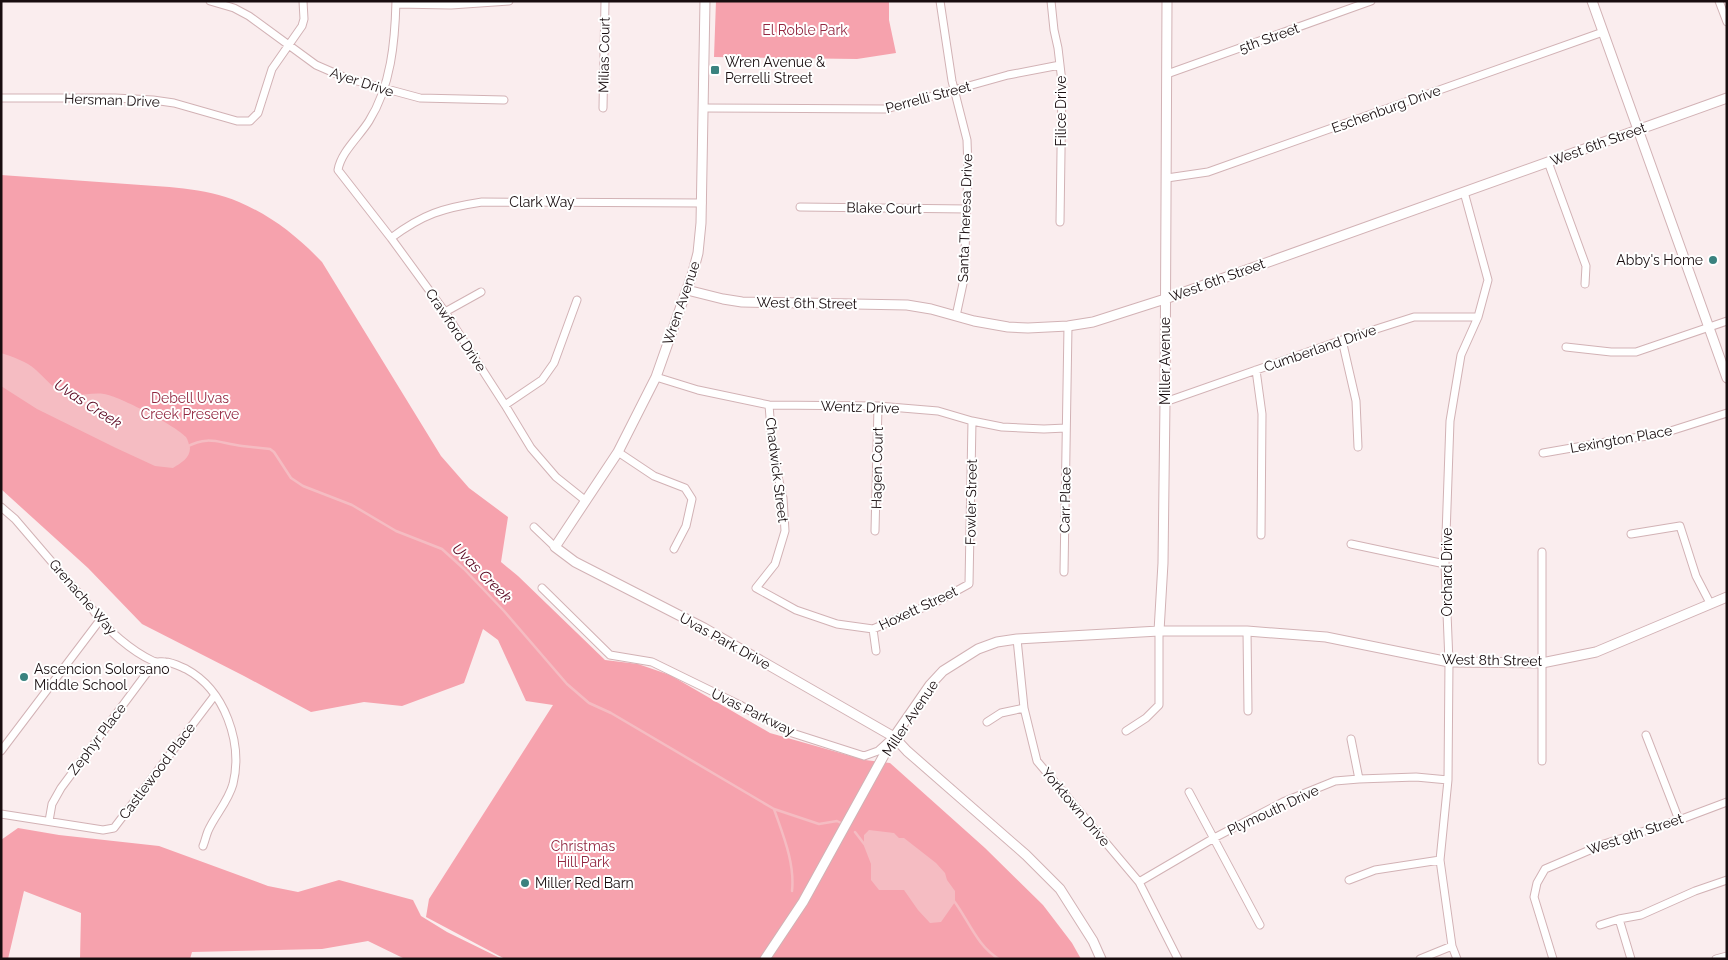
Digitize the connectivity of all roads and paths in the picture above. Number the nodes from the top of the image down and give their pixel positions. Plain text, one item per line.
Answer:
1 (210, 1) edge
2 (303, 1) edge
3 (509, 1) edge
4 (605, 1) edge
5 (705, 1) edge
6 (940, 1) edge
7 (1051, 1) edge
8 (1168, 1) edge
9 (1371, 1) edge
10 (1592, 1) edge
11 (1719, 1) edge
12 (396, 3) edge
13 (1727, 22) edge
14 (1603, 32) junction
15 (289, 45) junction
16 (1060, 65) junction
17 (1167, 74) junction
18 (384, 89) junction
19 (955, 90) junction
20 (1, 98) edge
21 (1727, 98) edge
22 (504, 100) dead end
23 (603, 108) dead end
24 (703, 108) junction
25 (1638, 130) junction
26 (1548, 162) junction
27 (1167, 178) junction
28 (1464, 192) junction
29 (702, 204) junction
30 (800, 207) dead end
31 (967, 209) junction
32 (1060, 222) dead end
33 (391, 238) junction
34 (1585, 284) dead end
35 (687, 290) junction
36 (481, 292) dead end
37 (1165, 299) junction
38 (576, 300) dead end
39 (445, 312) junction
40 (956, 316) junction
41 (1478, 317) junction
42 (1727, 320) edge
43 (1068, 326) junction
44 (1708, 327) junction
45 (1342, 340) junction
46 (1566, 347) dead end
47 (1256, 370) junction
48 (656, 377) junction
49 (1727, 378) edge
50 (1165, 402) junction
51 (505, 405) junction
52 (769, 405) junction
53 (878, 406) junction
54 (1727, 413) edge
55 (972, 421) junction
56 (1066, 428) junction
57 (1358, 448) dead end
58 (618, 452) junction
59 (1543, 453) dead end
60 (586, 501) junction
61 (1, 506) edge
62 (534, 527) dead end
63 (875, 531) dead end
64 (1631, 534) dead end
65 (1261, 535) dead end
66 (1351, 544) dead end
67 (555, 547) junction
68 (674, 549) dead end
69 (1542, 552) dead end
70 (775, 564) joint
71 (1445, 564) junction
72 (1064, 572) dead end
73 (969, 584) joint
74 (542, 588) dead end
75 (1727, 597) edge
76 (1710, 603) junction
77 (100, 620) junction
78 (874, 629) junction
79 (1159, 631) junction
80 (1247, 631) junction
81 (1017, 639) junction
82 (876, 651) dead end
83 (155, 662) junction
84 (1449, 662) junction
85 (1542, 663) junction
86 (215, 695) junction
87 (1024, 708) junction
88 (1248, 711) dead end
89 (988, 722) dead end
90 (1126, 731) dead end
91 (1646, 735) dead end
92 (894, 737) junction
93 (1351, 739) dead end
94 (1, 751) edge
95 (1542, 762) dead end
96 (1359, 779) junction
97 (1448, 780) junction
98 (1189, 792) dead end
99 (1727, 802) edge
100 (1, 814) edge
101 (1679, 820) junction
102 (49, 821) junction
103 (1214, 838) junction
104 (203, 846) dead end
105 (1440, 860) junction
106 (1348, 880) dead end
107 (1727, 880) edge
108 (1139, 882) junction
109 (1619, 919) junction
110 (1260, 925) dead end
111 (1600, 925) dead end
112 (1452, 946) junction
113 (1727, 956) edge
114 (765, 959) edge
115 (1101, 959) edge
116 (1178, 959) edge
117 (1420, 959) edge
118 (1457, 959) edge
119 (1553, 959) edge
120 (1631, 959) edge
121 (1716, 959) edge

1 - 15 street, Ayer Drive
2 - 15 street
3 - 12 street
4 - 23 street, Milias Court
5 - 24 street, Wren Avenue
6 - 19 street, Santa Theresa Drive
7 - 16 street, Filice Drive
8 - 17 street, Miller Avenue
9 - 17 street, 5th Street
10 - 14 street
11 - 13 street
12 - 18 street
14 - 25 street
14 - 27 street, Eschenburg Drive
15 - 18 street, Ayer Drive
15 - 20 street, Hersman Drive
16 - 19 street, Perrelli Street
16 - 32 street, Filice Drive
17 - 27 street, Miller Avenue
18 - 22 street, Ayer Drive
18 - 33 street, Crawford Drive
19 - 24 street, Perrelli Street
19 - 31 street, Santa Theresa Drive
21 - 25 street, West 6th Street
24 - 29 street, Wren Avenue
25 - 26 street, West 6th Street
25 - 44 street
26 - 28 street, West 6th Street
26 - 34 street
27 - 37 street, Miller Avenue
28 - 37 street, West 6th Street
28 - 41 street, Orchard Drive
29 - 33 street, Clark Way
29 - 35 street, Wren Avenue
30 - 31 street, Blake Court
31 - 40 street, Santa Theresa Drive
33 - 39 street, Crawford Drive
35 - 40 street, West 6th Street
35 - 48 street, Wren Avenue
36 - 39 street
37 - 43 street, West 6th Street
37 - 50 street, Miller Avenue
38 - 51 street
39 - 51 street, Crawford Drive
40 - 43 street, West 6th Street
41 - 45 street, Cumberland Drive
41 - 71 street, Orchard Drive
42 - 44 street
43 - 56 street, Carr Place
44 - 46 street
44 - 49 street
45 - 47 street, Cumberland Drive
45 - 57 street
47 - 50 street, Cumberland Drive
47 - 65 street
48 - 52 street, Wentz Drive
48 - 58 street, Wren Avenue
50 - 79 street, Miller Avenue
51 - 60 street, Crawford Drive
52 - 53 street, Wentz Drive
52 - 70 street, Chadwick Street
53 - 55 street, Wentz Drive
53 - 63 street, Hagen Court
54 - 59 street, Lexington Place
55 - 56 street, Wentz Drive
55 - 73 street, Fowler Street
56 - 72 street, Carr Place
58 - 60 street, Wren Avenue
58 - 68 street
60 - 67 street, Wren Avenue
61 - 77 street, Grenache Way
62 - 67 street
64 - 76 street
66 - 71 street
67 - 92 street, Uvas Park Drive
69 - 85 street
70 - 78 street, Hoxett Street
71 - 84 street, Orchard Drive
73 - 78 street, Hoxett Street
74 - 92 street, Uvas Parkway
75 - 76 street, West 8th Street
76 - 85 street, West 8th Street
77 - 83 street, Grenache Way
77 - 94 street
78 - 82 street
79 - 80 street, Miller Avenue
79 - 81 street, Miller Avenue
79 - 90 street
80 - 84 street, West 8th Street
80 - 88 street
81 - 87 street, Yorktown Drive
81 - 92 street, Miller Avenue
83 - 86 street, Grenache Way
83 - 102 street, Zephyr Place
84 - 85 street, West 8th Street
84 - 97 street, Orchard Drive
85 - 95 street
86 - 102 street, Castlewood Place
86 - 104 street, Grenache Way
87 - 89 street
87 - 108 street, Yorktown Drive
91 - 101 street
92 - 114 street, Miller Avenue
92 - 115 street
93 - 96 street
96 - 97 street, Plymouth Drive
96 - 103 street, Plymouth Drive
97 - 105 street, Orchard Drive
98 - 103 street
99 - 101 street, West 9th Street
100 - 102 street, Castlewood Place
101 - 119 street, West 9th Street
103 - 108 street, Plymouth Drive
103 - 110 street
105 - 106 street
105 - 112 street, Orchard Drive
107 - 109 street
108 - 116 street, Yorktown Drive
109 - 111 street
109 - 120 street
112 - 117 street
112 - 118 street, Orchard Drive
113 - 121 street

